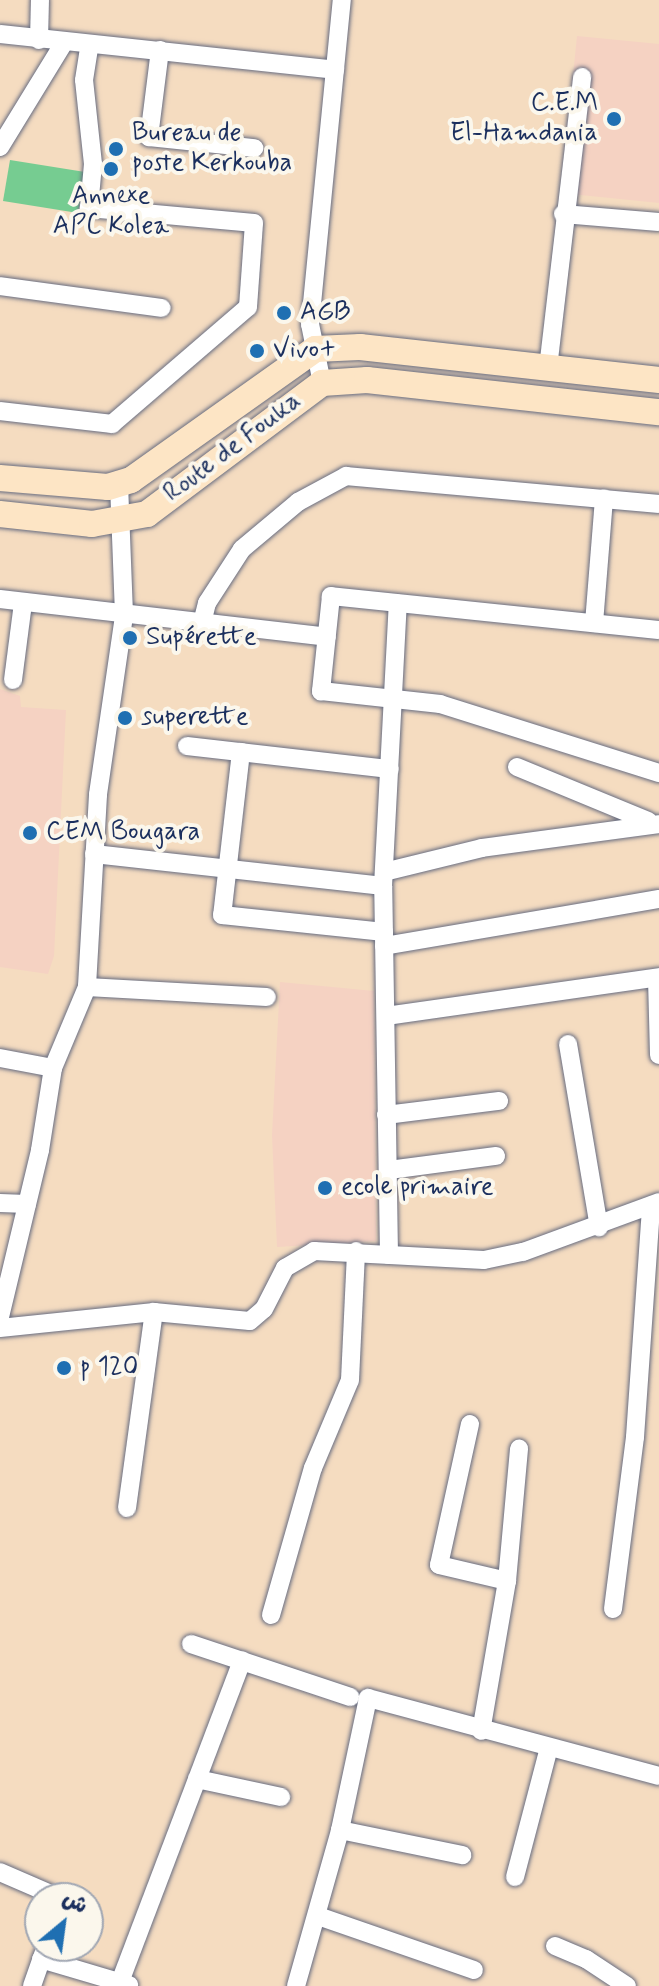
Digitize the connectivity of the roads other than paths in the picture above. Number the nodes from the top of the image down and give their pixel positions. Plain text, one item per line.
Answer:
1 (40, 0) edge
2 (342, 0) edge
3 (0, 34) edge
4 (39, 40) junction
5 (63, 44) junction
6 (89, 47) junction
7 (160, 50) junction
8 (335, 70) junction
9 (582, 77) dead end
10 (0, 147) edge
11 (254, 148) dead end
12 (563, 214) junction
13 (659, 222) edge
14 (0, 286) edge
15 (162, 308) dead end
16 (315, 349) junction
17 (548, 368) junction
18 (659, 380) edge
19 (322, 383) junction
20 (0, 411) edge
21 (659, 412) edge
22 (0, 478) edge
23 (119, 484) junction
24 (604, 498) junction
25 (659, 504) edge
26 (0, 514) edge
27 (120, 522) junction
28 (0, 599) edge
29 (23, 603) junction
30 (398, 603) junction
31 (124, 616) junction
32 (202, 623) junction
33 (594, 623) junction
34 (659, 630) edge
35 (327, 637) junction
36 (13, 680) dead end
37 (390, 698) junction
38 (187, 746) dead end
39 (241, 752) junction
40 (517, 767) dead end
41 (390, 769) junction
42 (659, 773) edge
43 (654, 823) edge
44 (94, 854) junction
45 (225, 872) junction
46 (384, 879) junction
47 (659, 899) edge
48 (384, 939) junction
49 (658, 978) edge
50 (87, 987) junction
51 (267, 997) dead end
52 (386, 1016) junction
53 (568, 1044) dead end
54 (659, 1055) edge
55 (0, 1058) edge
56 (53, 1068) junction
57 (499, 1101) dead end
58 (386, 1115) junction
59 (496, 1156) dead end
60 (389, 1170) junction
61 (0, 1203) edge
62 (27, 1204) junction
63 (655, 1204) edge
64 (599, 1227) junction
65 (356, 1251) junction
66 (389, 1255) junction
67 (154, 1312) junction
68 (0, 1317) edge
69 (0, 1328) edge
70 (470, 1424) dead end
71 (519, 1449) dead end
72 (127, 1508) dead end
73 (507, 1581) junction
74 (613, 1609) dead end
75 (271, 1615) dead end
76 (191, 1644) dead end
77 (242, 1660) junction
78 (350, 1697) dead end
79 (481, 1731) junction
80 (549, 1747) junction
81 (659, 1776) edge
82 (197, 1779) junction
83 (281, 1797) dead end
84 (340, 1830) junction
85 (462, 1855) dead end
86 (0, 1872) edge
87 (515, 1877) dead end
88 (24, 1882) edge
89 (318, 1916) junction
90 (555, 1946) dead end
91 (40, 1962) edge
92 (69, 1962) edge
93 (474, 1970) dead end
94 (126, 1984) edge
95 (32, 1986) edge
96 (296, 1986) edge
97 (627, 1986) edge

1 - 4 street
2 - 8 street
3 - 4 street
4 - 5 street
5 - 6 street
5 - 10 street
6 - 7 street
6 - 20 street
7 - 8 street
7 - 11 street
8 - 16 street
9 - 12 street
12 - 13 street
12 - 17 street
14 - 15 street
16 - 17 main road
16 - 19 street
16 - 23 main road, Route de Fouka
17 - 18 main road
19 - 21 main road, Route de Fouka
19 - 27 main road, Route de Fouka
22 - 23 main road
23 - 27 street
24 - 25 street
24 - 32 street
24 - 33 street
26 - 27 main road, Route de Fouka
27 - 31 street
28 - 29 street
29 - 31 street
29 - 36 street
30 - 33 street
30 - 35 street
30 - 37 street
31 - 32 street
31 - 44 street
32 - 35 street
33 - 34 street
35 - 37 street
37 - 41 street
37 - 42 street
38 - 39 street
39 - 41 street
39 - 45 street
40 - 43 street
41 - 46 street
43 - 46 street
44 - 45 street
44 - 50 street
45 - 46 street
45 - 48 street
46 - 48 street
47 - 48 street
48 - 52 street
49 - 52 street
49 - 54 street
50 - 51 street
50 - 56 street
52 - 58 street
53 - 64 street
55 - 56 street
56 - 62 street
57 - 58 street
58 - 60 street
59 - 60 street
60 - 66 street
61 - 62 street
62 - 68 street
63 - 64 street
63 - 74 street
64 - 66 street
65 - 66 street
65 - 67 street
65 - 75 street
67 - 69 street
67 - 72 street
70 - 73 street
71 - 73 street
73 - 79 street
76 - 77 street
77 - 78 street
77 - 82 street
79 - 80 street
79 - 84 street
80 - 81 street
80 - 87 street
82 - 83 street
82 - 94 street
84 - 85 street
84 - 89 street
86 - 88 street
89 - 93 street
89 - 96 street
90 - 97 street
91 - 95 street
92 - 94 street

